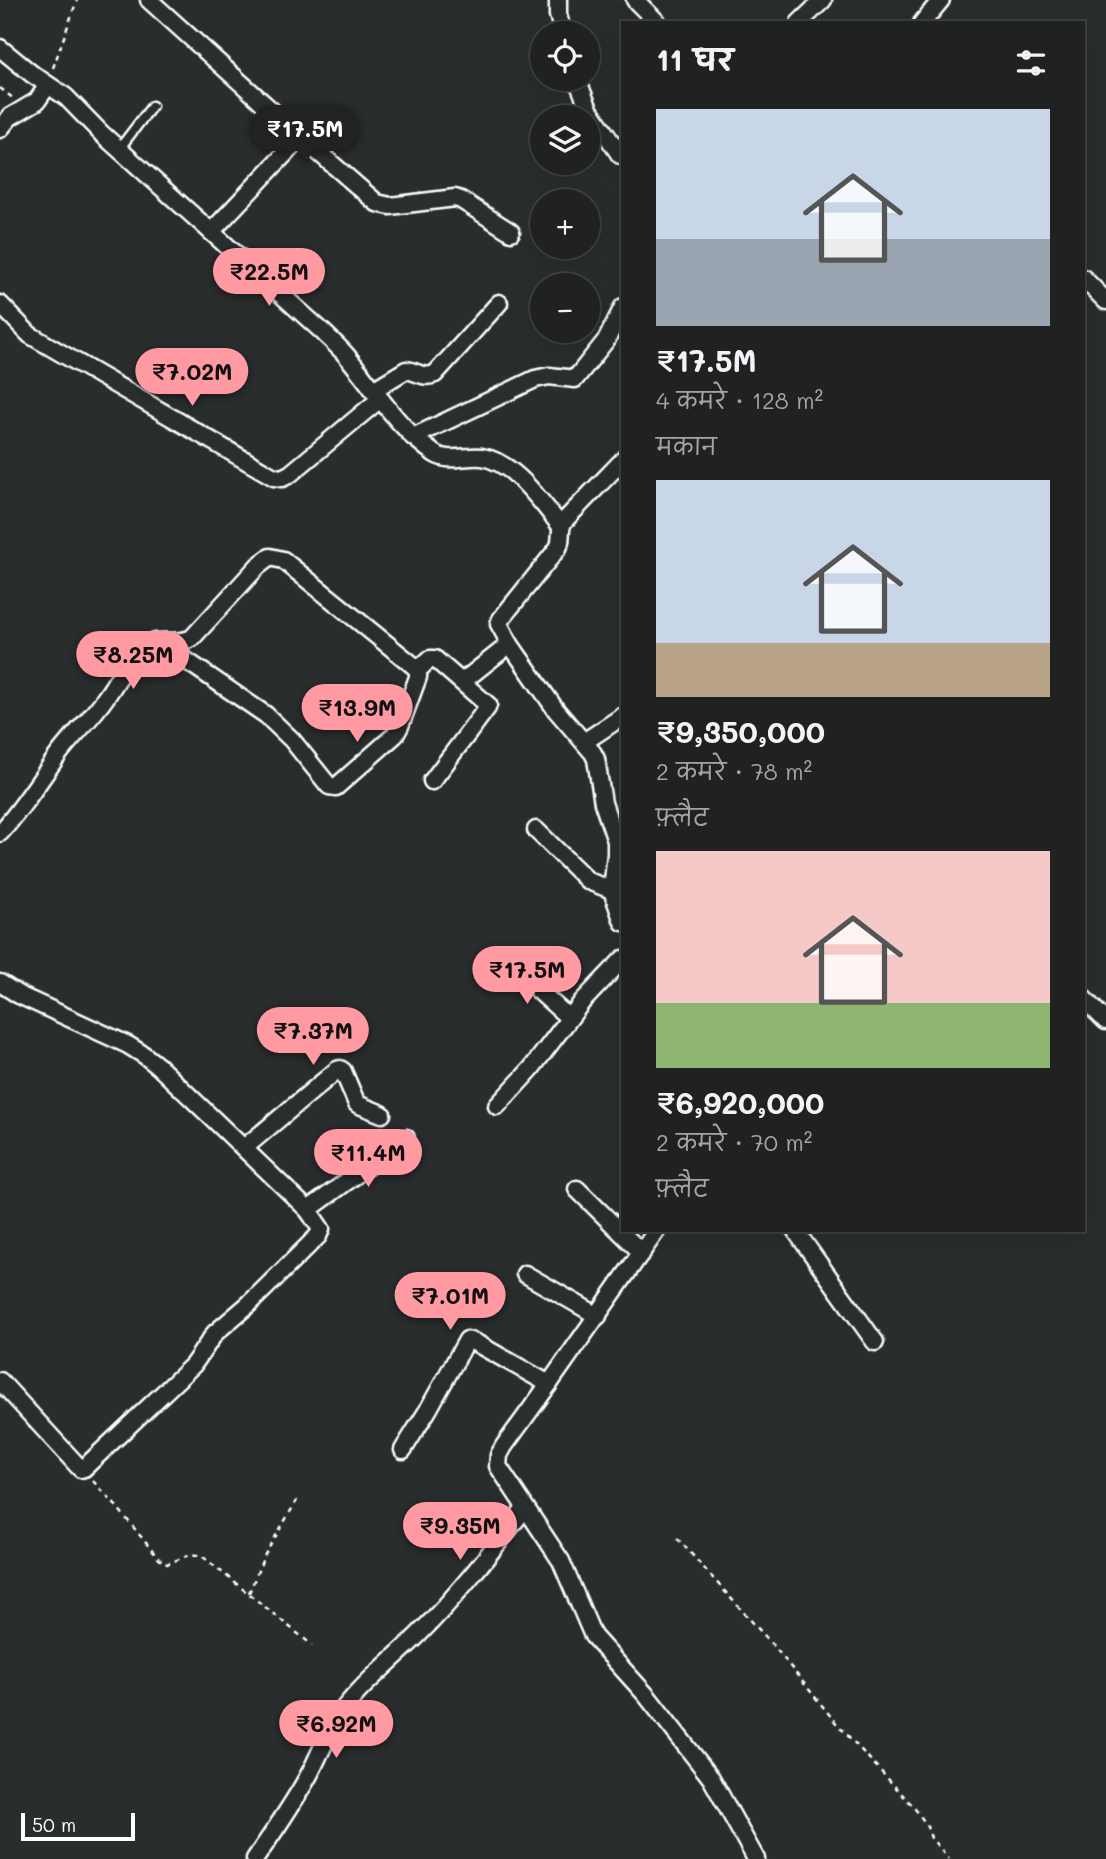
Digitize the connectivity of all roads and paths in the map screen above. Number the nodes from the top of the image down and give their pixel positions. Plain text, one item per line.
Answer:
1 (77, 0) edge
2 (149, 0) edge
3 (558, 0) edge
4 (635, 0) edge
5 (823, 0) edge
6 (941, 0) edge
7 (560, 21) edge
8 (656, 21) edge
9 (801, 21) edge
10 (924, 21) edge
11 (0, 48) edge
12 (48, 85) junction
13 (582, 91) edge
14 (152, 106) dead end
15 (0, 129) edge
16 (301, 137) junction
17 (119, 149) junction
18 (620, 155) dead end
19 (211, 232) junction
20 (511, 232) dead end
21 (1085, 280) edge
22 (1106, 301) edge
23 (499, 303) dead end
24 (0, 304) edge
25 (621, 311) edge
26 (377, 394) junction
27 (413, 437) junction
28 (621, 462) edge
29 (561, 525) junction
30 (159, 642) junction
31 (510, 644) junction
32 (418, 670) junction
33 (462, 682) junction
34 (621, 717) edge
35 (584, 743) junction
36 (432, 781) dead end
37 (536, 830) dead end
38 (0, 833) edge
39 (619, 865) edge
40 (611, 890) junction
41 (621, 917) edge
42 (621, 961) edge
43 (511, 966) dead end
44 (0, 982) edge
45 (1085, 1000) edge
46 (569, 1018) junction
47 (1106, 1021) edge
48 (497, 1106) dead end
49 (382, 1114) dead end
50 (406, 1138) dead end
51 (244, 1148) junction
52 (577, 1189) dead end
53 (308, 1210) junction
54 (656, 1232) edge
55 (796, 1232) edge
56 (642, 1253) junction
57 (525, 1274) dead end
58 (598, 1315) junction
59 (875, 1342) dead end
60 (0, 1381) edge
61 (549, 1384) junction
62 (403, 1450) dead end
63 (82, 1468) junction
64 (299, 1497) dead end
65 (525, 1508) junction
66 (677, 1538) dead end
67 (249, 1593) junction
68 (312, 1646) dead end
69 (255, 1859) edge
70 (756, 1859) edge
71 (948, 1859) edge

1 - 12 path
2 - 16 street
3 - 7 street
4 - 8 street
5 - 9 street
6 - 10 street
11 - 12 street
12 - 15 street
12 - 17 street
13 - 18 street
14 - 17 lane
16 - 19 street
16 - 20 street
17 - 19 street
19 - 26 street
21 - 22 street
23 - 26 street
24 - 26 street
25 - 27 street
26 - 27 street
27 - 29 street
28 - 29 street
29 - 31 street
30 - 32 street
30 - 32 street
30 - 38 street
31 - 33 street
31 - 35 street
32 - 33 street
33 - 36 street
34 - 35 street
35 - 39 street
37 - 40 street
39 - 40 street
40 - 41 street
42 - 46 street
43 - 46 street
44 - 51 street
45 - 47 street
46 - 48 street
49 - 51 street
50 - 53 street
51 - 53 street
52 - 56 street
53 - 63 street
54 - 56 street
55 - 59 street
56 - 58 street
57 - 58 street
58 - 61 street
60 - 63 street
61 - 62 street
61 - 65 street
63 - 67 path
64 - 67 path
65 - 69 street
65 - 70 street
66 - 71 path
67 - 68 path

